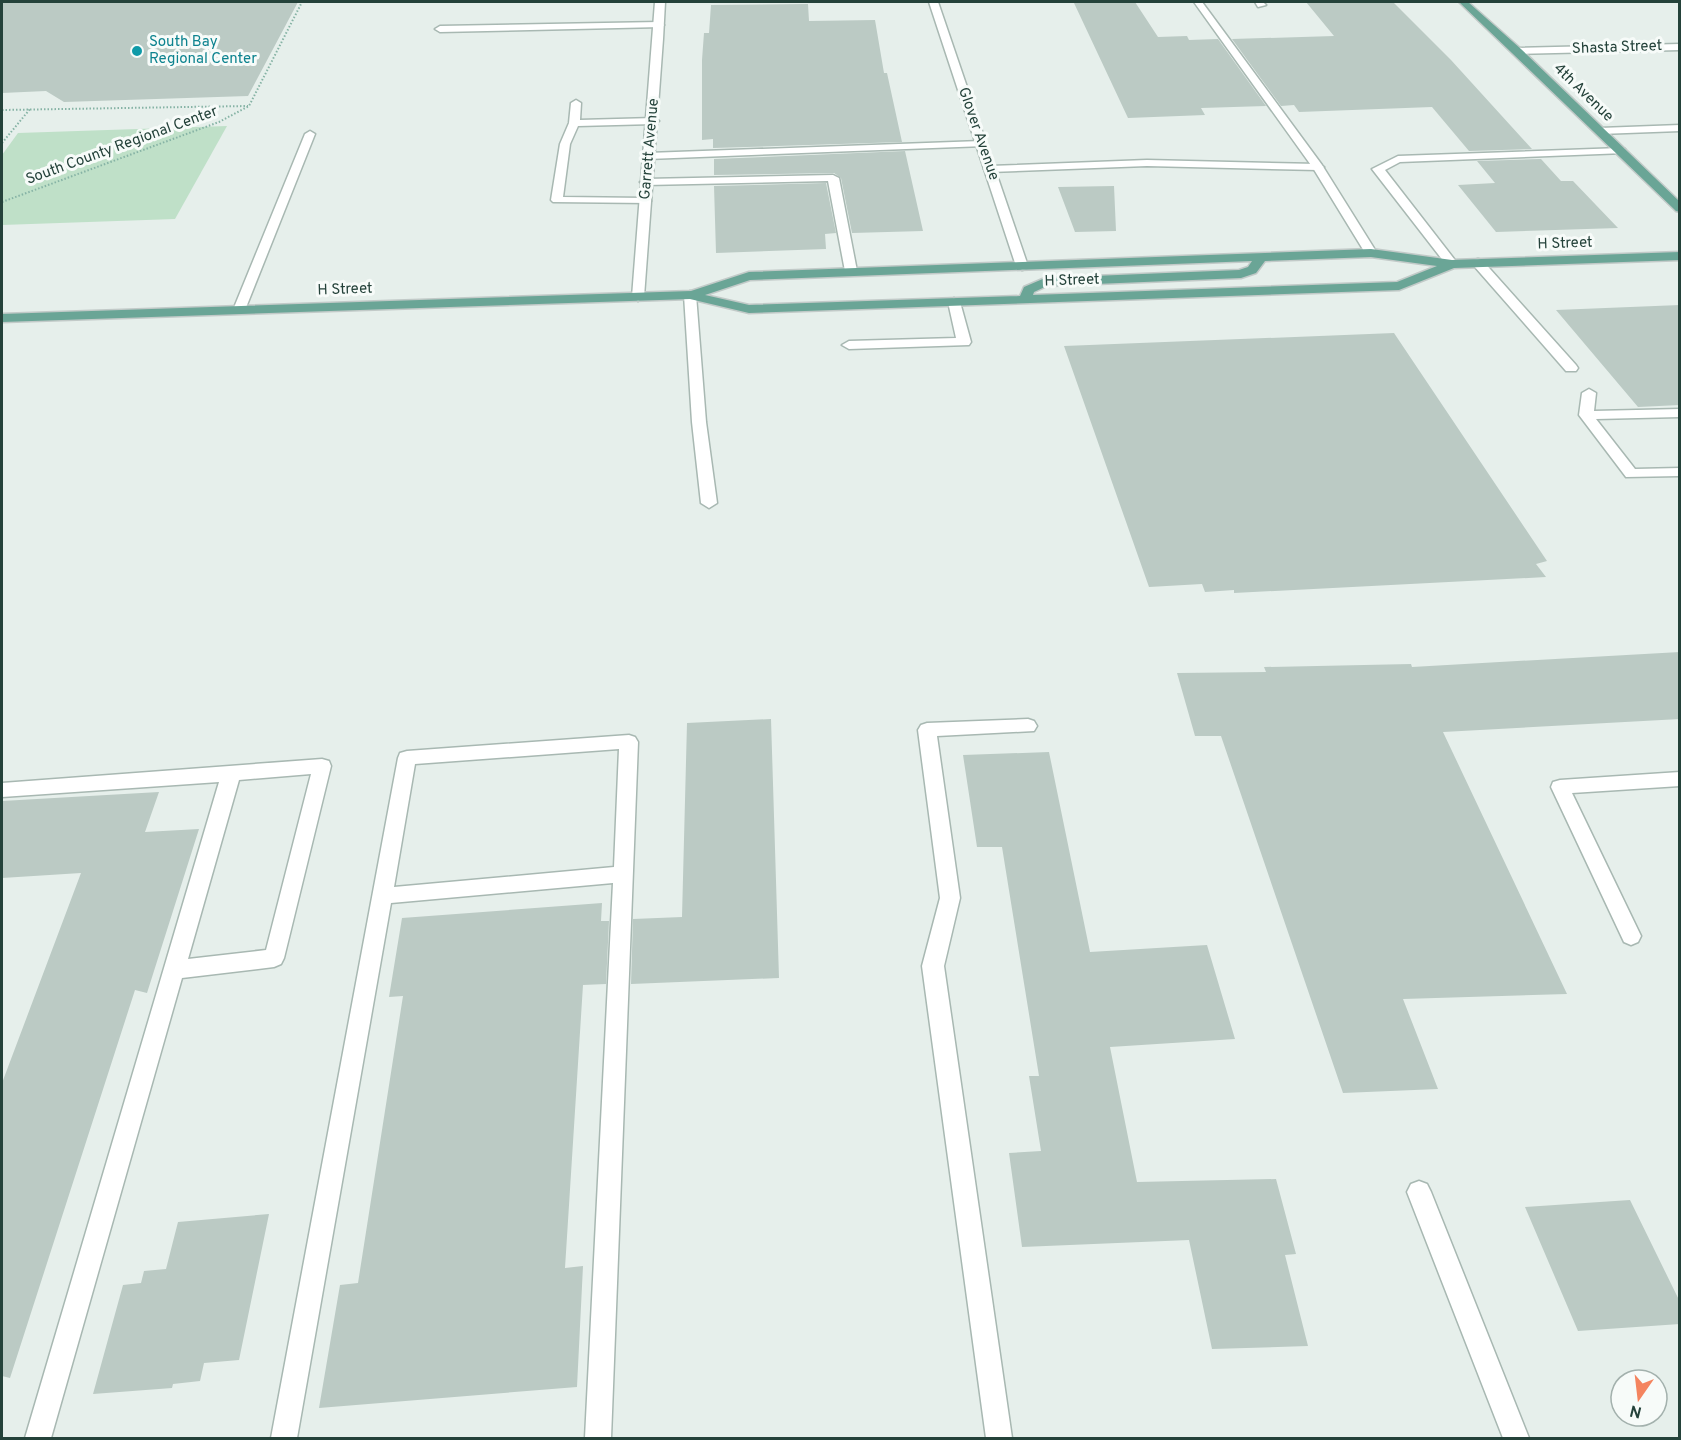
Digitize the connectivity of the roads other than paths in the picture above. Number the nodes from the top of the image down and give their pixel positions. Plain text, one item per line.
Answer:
1 (660, 2) edge
2 (933, 2) edge
3 (1198, 2) edge
4 (1463, 2) edge
5 (658, 24) junction
6 (440, 28) dead end
7 (1680, 47) edge
8 (1518, 51) junction
9 (576, 103) dead end
10 (654, 121) junction
11 (574, 123) junction
12 (1680, 128) edge
13 (1600, 131) junction
14 (310, 134) dead end
15 (981, 144) junction
16 (1621, 151) junction
17 (648, 156) junction
18 (1318, 167) junction
19 (990, 169) junction
20 (646, 182) junction
21 (645, 201) junction
22 (1680, 209) edge
23 (1371, 253) junction
24 (1680, 256) edge
25 (1262, 257) junction
26 (1478, 263) junction
27 (1452, 264) junction
28 (1022, 266) junction
29 (851, 271) junction
30 (690, 295) junction
31 (638, 297) junction
32 (1025, 299) junction
33 (954, 302) junction
34 (239, 310) junction
35 (2, 318) edge
36 (849, 345) dead end
37 (1571, 368) dead end
38 (1589, 393) dead end
39 (1680, 413) edge
40 (1586, 415) junction
41 (1680, 472) edge
42 (709, 503) dead end
43 (1028, 726) dead end
44 (231, 774) junction
45 (1680, 779) edge
46 (2, 790) edge
47 (623, 874) junction
48 (382, 896) junction
49 (1630, 936) dead end
50 (174, 970) junction
51 (1419, 1192) dead end
52 (38, 1438) edge
53 (284, 1438) edge
54 (598, 1438) edge
55 (999, 1438) edge
56 (1516, 1438) edge

1 - 5 street, Garrett Avenue
2 - 15 street, Glover Avenue
3 - 18 street
4 - 8 main road, 4th Avenue
5 - 6 street
5 - 10 street, Garrett Avenue
7 - 8 street, Shasta Street
8 - 13 main road, 4th Avenue
9 - 11 street
10 - 11 street
10 - 17 street, Garrett Avenue
11 - 21 street
12 - 13 street
13 - 16 main road, 4th Avenue
14 - 34 street
15 - 17 street
15 - 19 street, Glover Avenue
16 - 22 main road, 4th Avenue
16 - 27 street
17 - 20 street, Garrett Avenue
18 - 19 street
18 - 23 street
19 - 28 street, Glover Avenue
20 - 21 street, Garrett Avenue
20 - 29 street
21 - 31 street, Garrett Avenue
23 - 25 main road, H Street
23 - 27 main road, H Street
24 - 26 main road, H Street
25 - 28 main road, H Street
25 - 32 main road
26 - 27 main road, H Street
26 - 37 street
27 - 32 main road, H Street
28 - 29 main road, H Street
29 - 30 main road, H Street
30 - 31 main road, H Street
30 - 33 main road, H Street
30 - 42 street
31 - 34 main road, H Street
32 - 33 main road, H Street
33 - 36 street
34 - 35 main road, H Street
38 - 40 street
39 - 40 street
40 - 41 street
43 - 55 street
44 - 46 street
44 - 50 street
44 - 50 street
45 - 49 street
47 - 48 street
47 - 48 street
47 - 54 street
48 - 53 street
50 - 52 street
51 - 56 street

